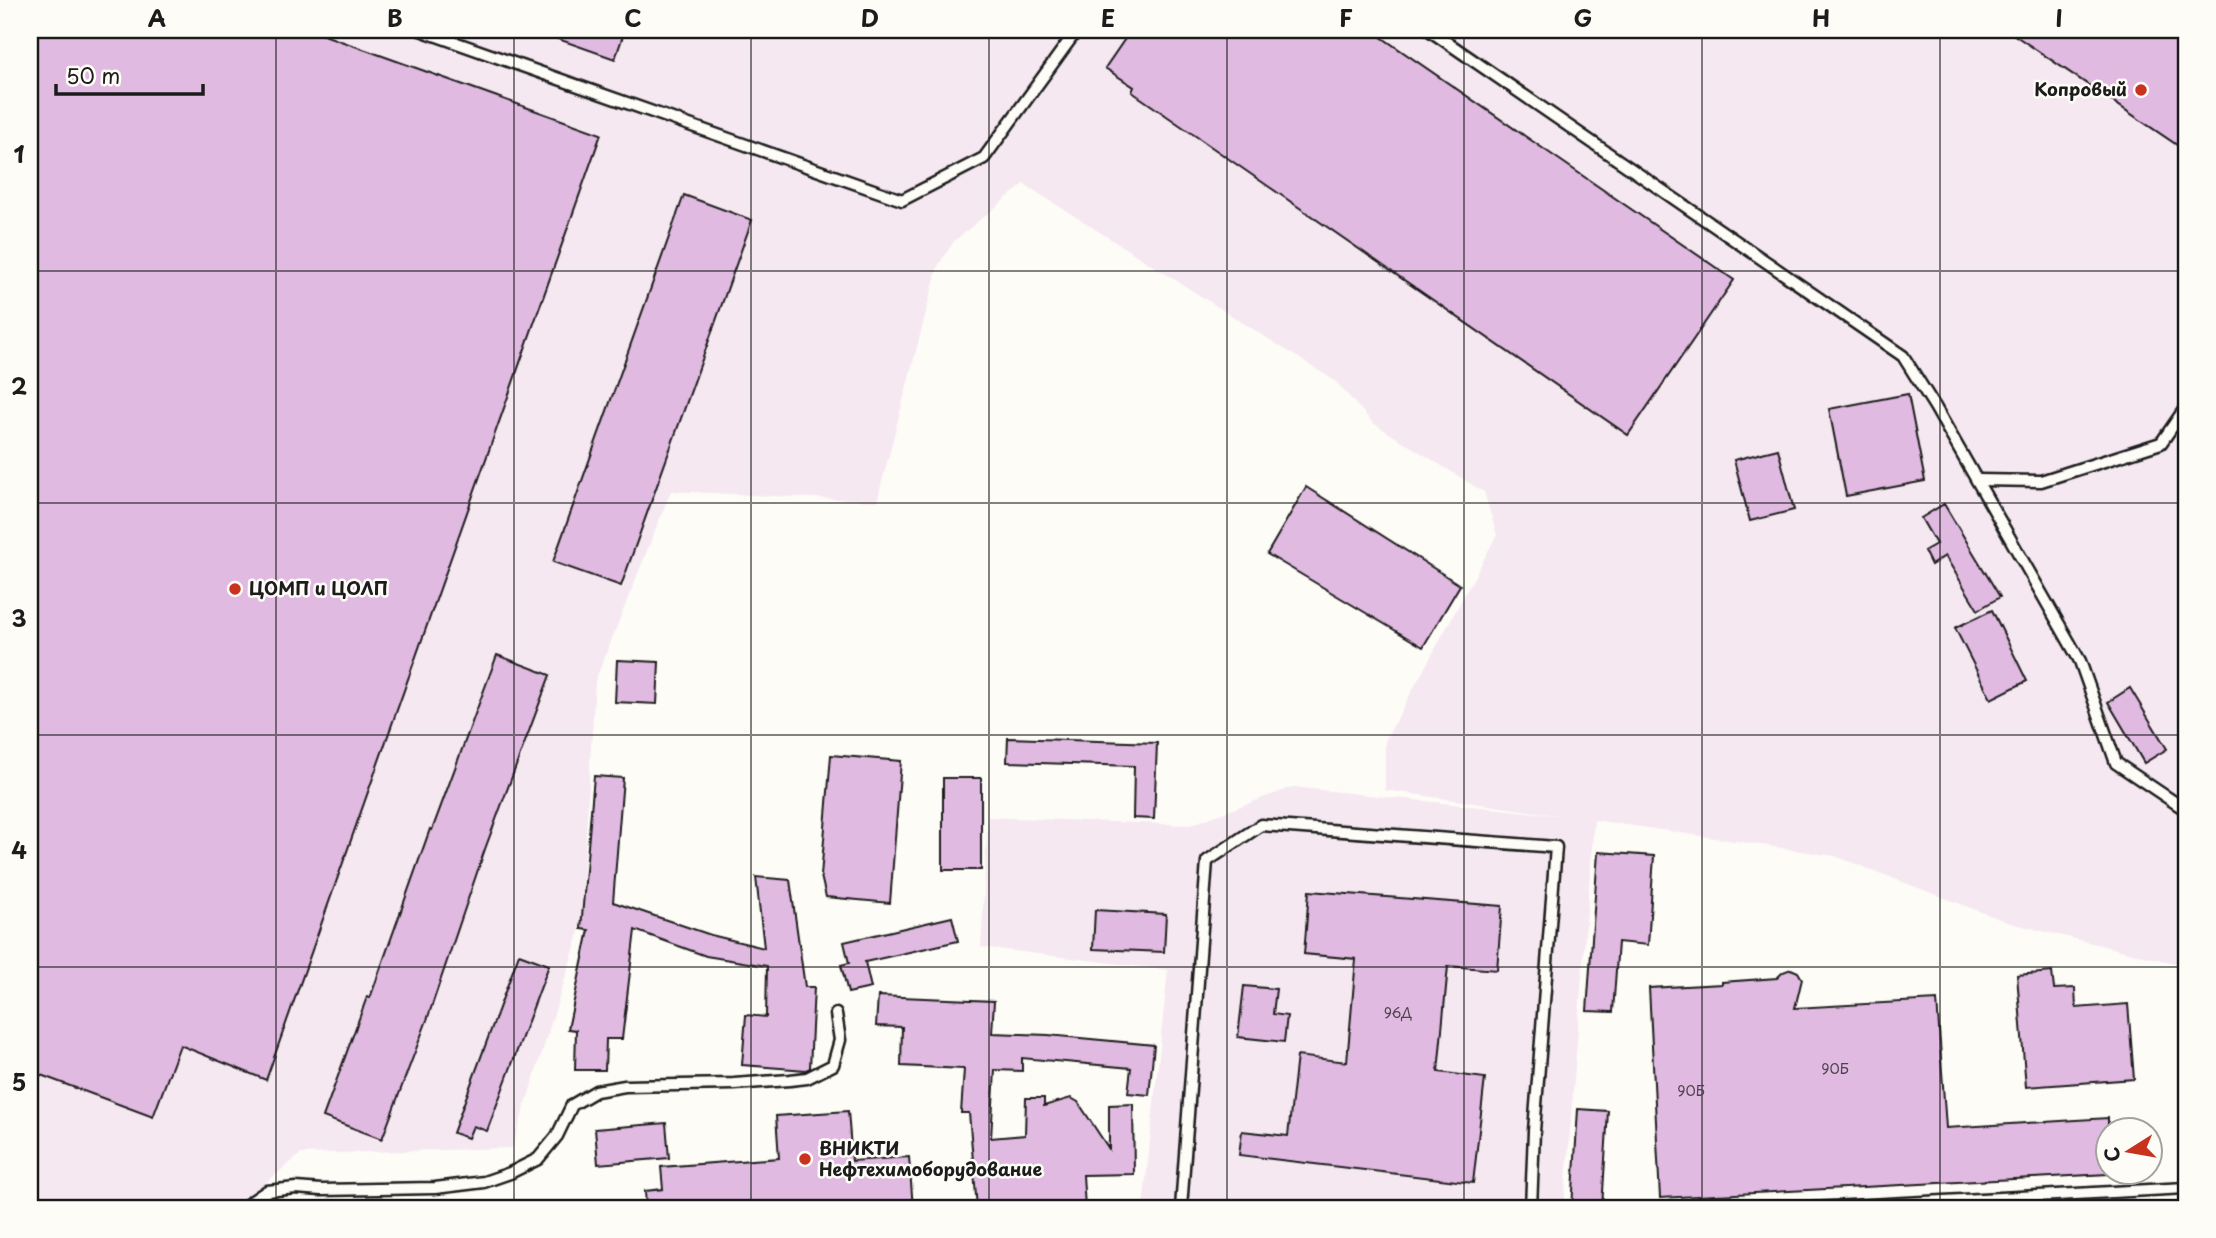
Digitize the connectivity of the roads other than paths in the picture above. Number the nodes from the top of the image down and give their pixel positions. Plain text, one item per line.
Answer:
1 (420, 30) edge
2 (1077, 30) edge
3 (1429, 30) edge
4 (2186, 407) edge
5 (1977, 480) junction
6 (2186, 810) edge
7 (836, 1014) dead end
8 (2186, 1188) edge
9 (30, 1198) edge
10 (46, 1208) edge
11 (247, 1208) edge
12 (1181, 1208) edge
13 (1531, 1208) edge
14 (1812, 1208) edge

1 - 2 lane
3 - 5 lane
4 - 5 lane
5 - 6 lane
7 - 11 lane
8 - 14 lane
9 - 10 lane
12 - 13 lane

